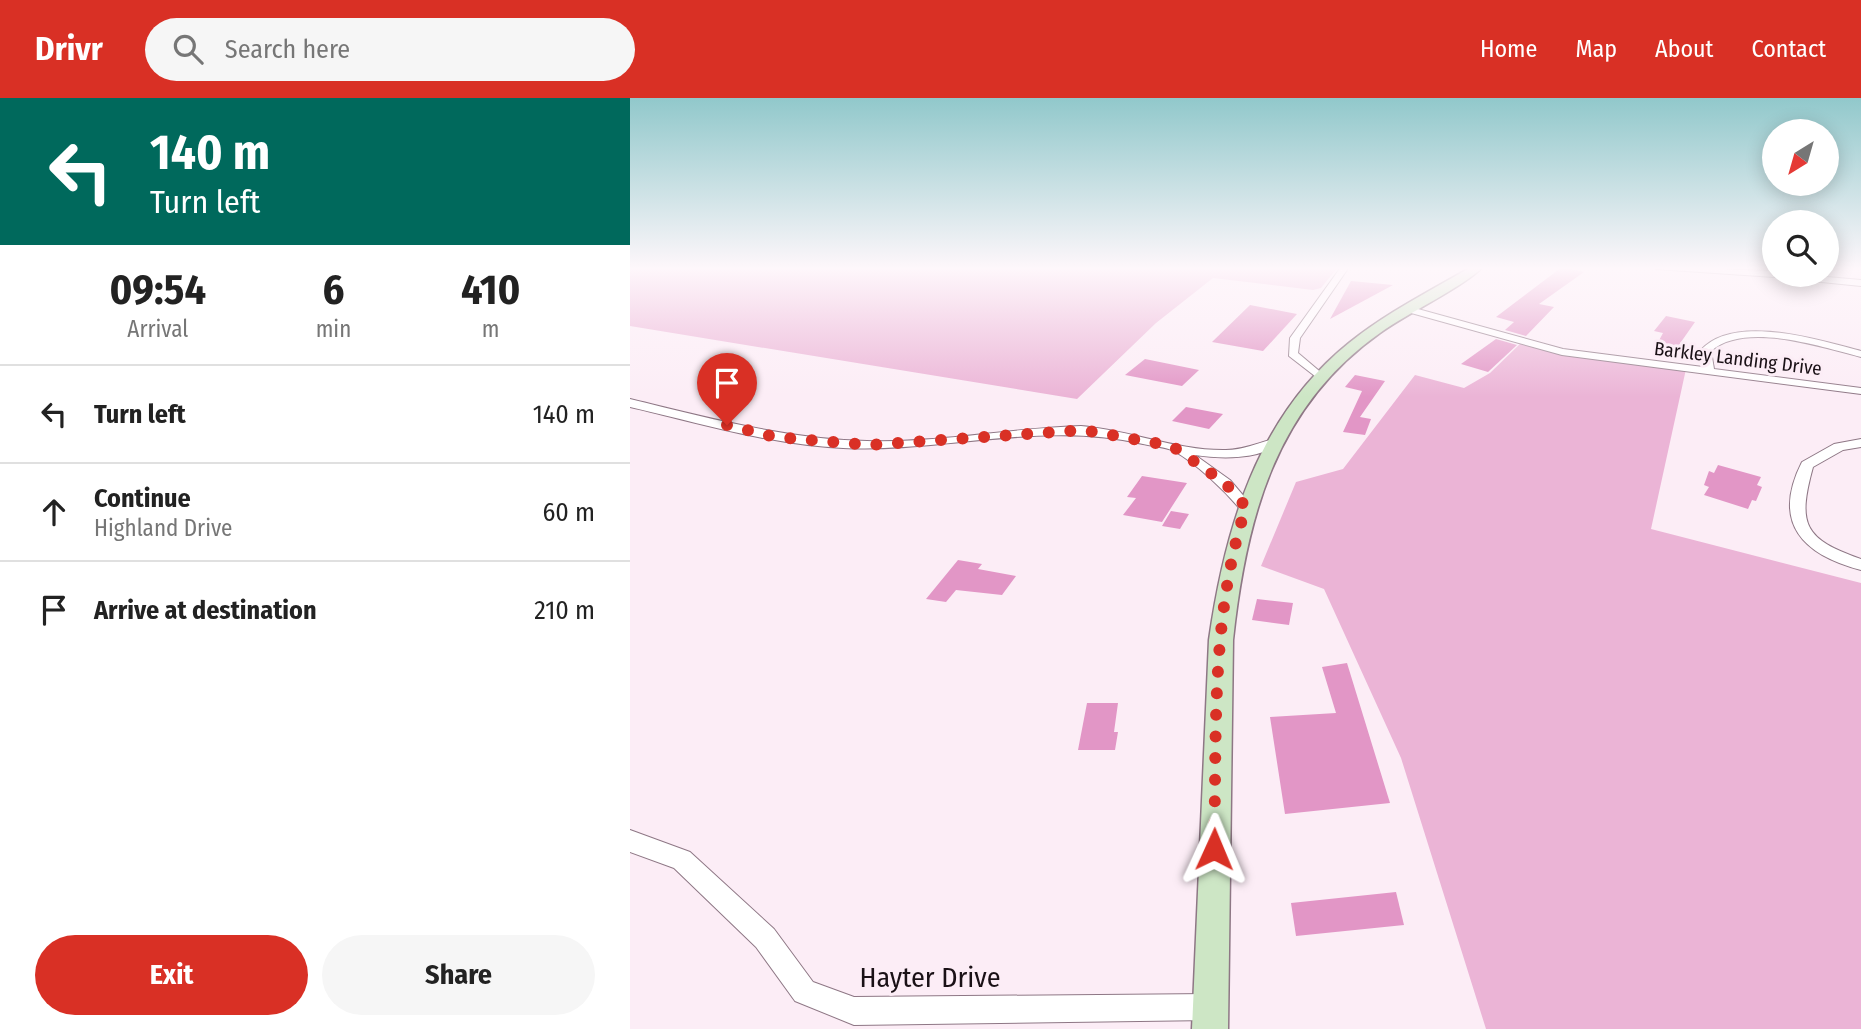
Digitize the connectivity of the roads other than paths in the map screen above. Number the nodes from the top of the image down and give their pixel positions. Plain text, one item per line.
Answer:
1 (1314, 310) edge
2 (1405, 310) edge
3 (1412, 310) edge
4 (1861, 354) edge
5 (1709, 372) junction
6 (1320, 377) junction
7 (1861, 391) edge
8 (630, 403) edge
9 (1274, 443) junction
10 (1861, 443) edge
11 (1172, 446) junction
12 (1246, 507) junction
13 (1861, 565) edge
14 (630, 841) edge
15 (1210, 1018) edge

1 - 6 street
2 - 6 main road
3 - 5 street, Barkley Landing Drive
4 - 5 street
5 - 7 street, Barkley Landing Drive
6 - 9 main road
8 - 11 street
9 - 11 street
9 - 12 main road
10 - 13 street
11 - 12 street
12 - 15 main road
14 - 15 street, Hayter Drive

